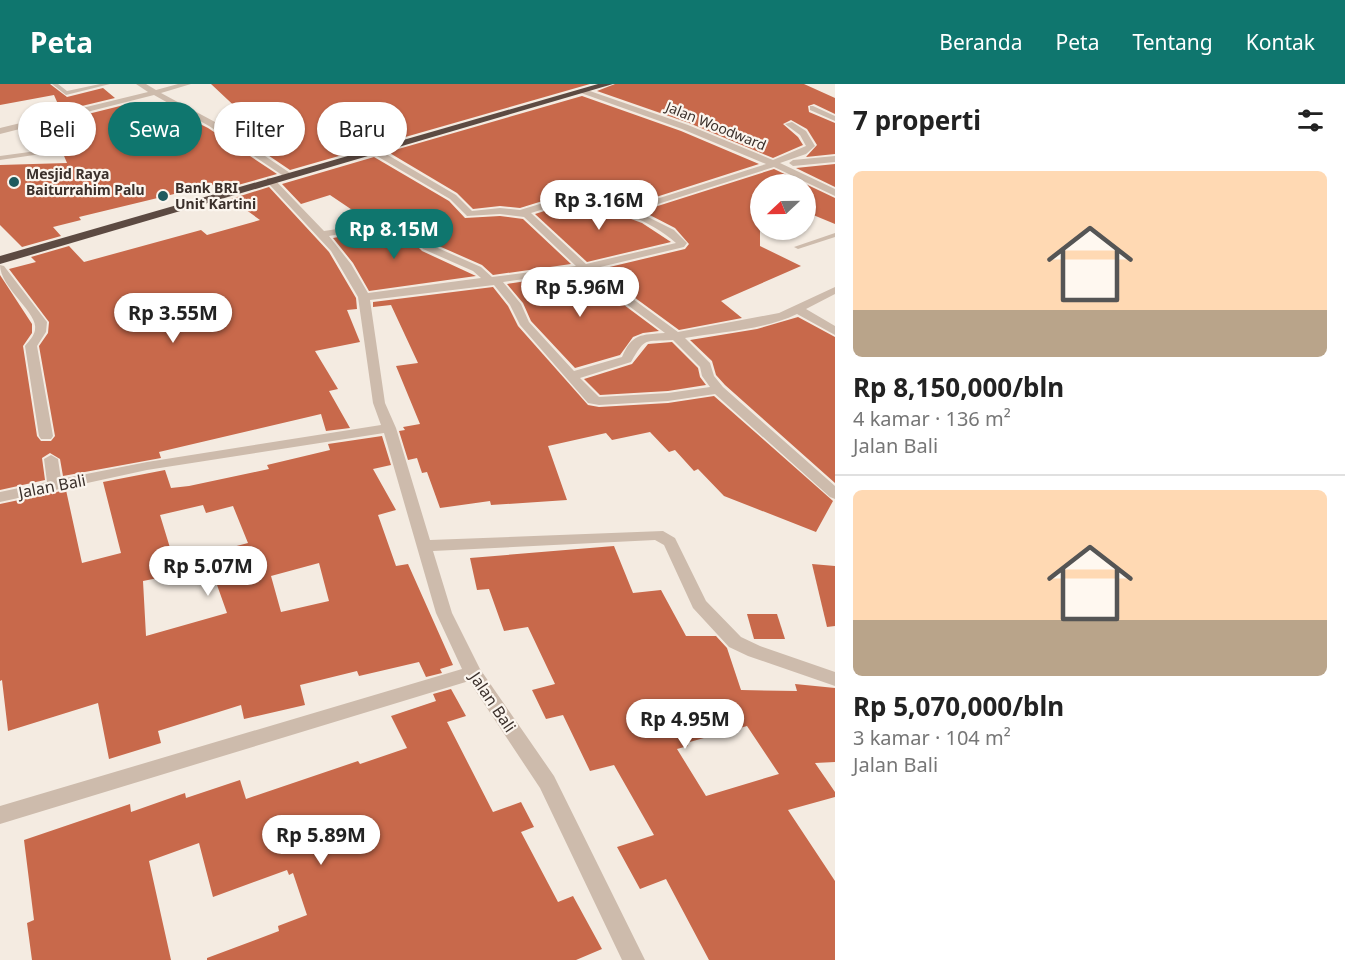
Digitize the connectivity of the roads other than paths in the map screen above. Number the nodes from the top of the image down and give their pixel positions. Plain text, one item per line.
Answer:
1 (54, 84) edge
2 (107, 84) edge
3 (140, 84) edge
4 (187, 84) edge
5 (608, 84) edge
6 (154, 91) junction
7 (584, 91) junction
8 (96, 107) edge
9 (813, 108) dead end
10 (835, 120) edge
11 (789, 124) dead end
12 (18, 126) edge
13 (0, 130) edge
14 (407, 140) edge
15 (18, 156) edge
16 (353, 156) edge
17 (383, 156) edge
18 (0, 158) edge
19 (835, 159) edge
20 (776, 165) junction
21 (288, 175) junction
22 (270, 180) junction
23 (835, 193) edge
24 (628, 211) junction
25 (524, 212) junction
26 (322, 234) junction
27 (835, 235) edge
28 (798, 248) dead end
29 (0, 260) edge
30 (0, 268) edge
31 (584, 268) junction
32 (494, 281) junction
33 (835, 290) edge
34 (364, 297) junction
35 (797, 309) junction
36 (835, 331) edge
37 (676, 336) junction
38 (572, 376) junction
39 (718, 390) junction
40 (389, 428) junction
41 (46, 436) dead end
42 (51, 459) dead end
43 (55, 486) junction
44 (835, 494) edge
45 (0, 497) edge
46 (425, 546) junction
47 (473, 673) junction
48 (835, 680) edge
49 (0, 815) edge
50 (634, 960) edge

1 - 2 lane
3 - 6 street
4 - 6 street
5 - 7 highway
6 - 8 street
6 - 21 street
7 - 14 highway
7 - 20 street, Jalan Woodward
9 - 10 street
11 - 20 street
12 - 13 street
15 - 18 lane
16 - 21 highway
17 - 25 street
19 - 20 street
20 - 23 street, Jalan Woodward
20 - 24 street
21 - 22 highway
22 - 26 street, Jalan Bali
22 - 29 highway
24 - 25 street
24 - 31 street
25 - 31 street
26 - 32 street
26 - 34 street, Jalan Bali
27 - 28 lane
30 - 41 street
31 - 32 street
31 - 37 street
32 - 34 street
32 - 38 street
33 - 35 street
34 - 40 street, Jalan Bali
35 - 36 street
35 - 37 street
37 - 38 street
37 - 39 street
38 - 39 street
39 - 44 street
40 - 43 street, Jalan Bali
40 - 46 street, Jalan Bali
42 - 43 street
43 - 45 street, Jalan Bali
46 - 47 street, Jalan Bali
46 - 48 street
47 - 49 street
47 - 50 street, Jalan Bali

